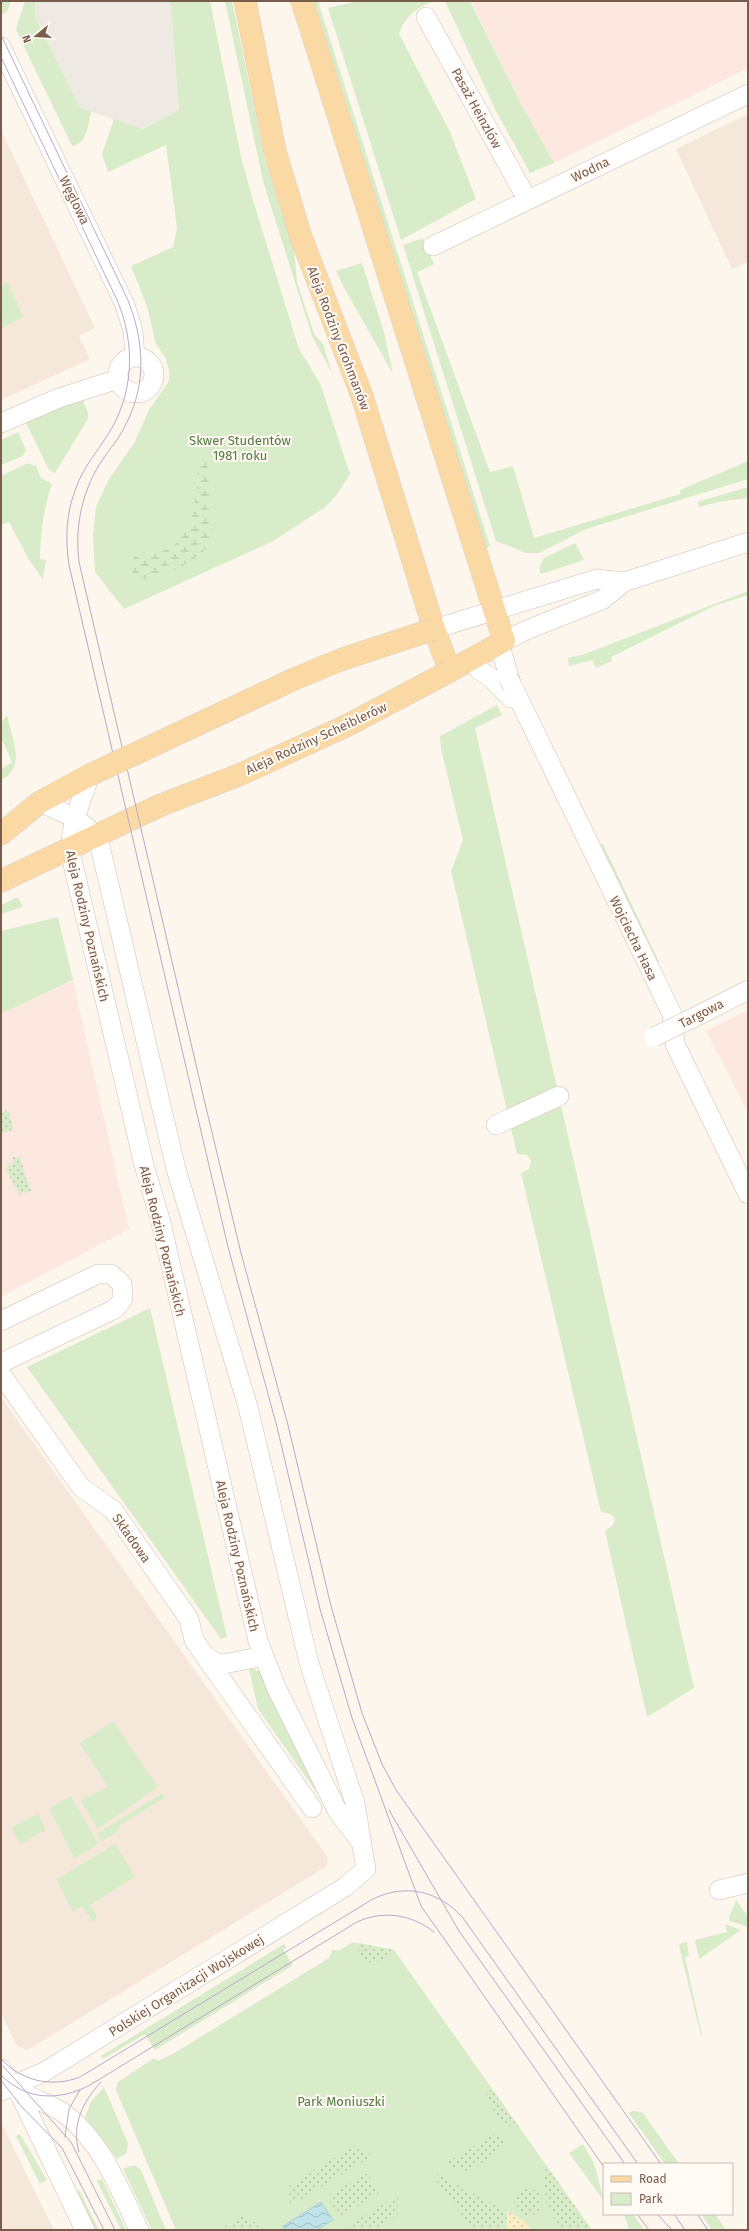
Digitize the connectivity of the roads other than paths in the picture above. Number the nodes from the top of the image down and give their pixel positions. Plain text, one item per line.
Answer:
1 (244, 1) edge
2 (302, 1) edge
3 (426, 17) dead end
4 (1, 47) edge
5 (748, 94) edge
6 (527, 199) junction
7 (433, 246) dead end
8 (135, 357) junction
9 (118, 378) junction
10 (1, 423) edge
11 (748, 542) edge
12 (624, 582) junction
13 (494, 610) junction
14 (434, 628) junction
15 (503, 647) junction
16 (478, 669) dead end
17 (450, 671) junction
18 (510, 682) dead end
19 (90, 775) junction
20 (40, 802) junction
21 (75, 819) junction
22 (1, 834) edge
23 (96, 836) junction
24 (62, 853) junction
25 (1, 881) edge
26 (748, 990) edge
27 (673, 1028) junction
28 (654, 1037) dead end
29 (559, 1096) dead end
30 (496, 1125) dead end
31 (748, 1194) edge
32 (1, 1321) edge
33 (1, 1364) edge
34 (1, 1374) edge
35 (204, 1656) junction
36 (263, 1656) junction
37 (312, 1808) dead end
38 (360, 1841) junction
39 (366, 1869) joint
40 (748, 1883) edge
41 (719, 1890) dead end
42 (1, 2069) edge
43 (8, 2089) edge
44 (85, 2230) edge
45 (139, 2230) edge

1 - 14 main road, Aleja Rodziny Grohmanów
2 - 13 main road
3 - 6 street, Pasaż Heinzlów
4 - 8 street, Węglowa
5 - 6 street, Wodna
6 - 7 street, Wodna
8 - 9 street
8 - 9 street
9 - 10 street
11 - 12 street, Aleja Rodziny Scheiblerów
12 - 13 street, Aleja Rodziny Scheiblerów
12 - 15 street, Aleja Rodziny Scheiblerów
13 - 14 street, Aleja Rodziny Scheiblerów
13 - 15 main road
14 - 17 main road, Aleja Rodziny Grohmanów
14 - 19 main road, Aleja Rodziny Scheiblerów, bridge
15 - 16 street
15 - 17 main road, Aleja Rodziny Scheiblerów
17 - 23 main road, Aleja Rodziny Scheiblerów, bridge
18 - 27 street, Wojciecha Hasa
19 - 20 main road, Aleja Rodziny Scheiblerów
19 - 21 street
20 - 21 street
20 - 22 main road, Aleja Rodziny Scheiblerów
21 - 23 street
21 - 24 street, Aleja Rodziny Poznańskich
23 - 24 main road, Aleja Rodziny Scheiblerów
23 - 38 street, Aleja Rodziny Poznańskich
24 - 25 main road, Aleja Rodziny Scheiblerów
24 - 36 street, Aleja Rodziny Poznańskich
26 - 27 street, Targowa, bridge
27 - 28 street, Targowa, bridge
27 - 31 street, Wojciecha Hasa
29 - 30 street
32 - 33 street
34 - 35 street, Składowa
35 - 36 street
35 - 37 street, Składowa
36 - 38 street, Aleja Rodziny Poznańskich
38 - 39 street, Aleja Rodziny Poznańskich
39 - 43 street, Polskiej Organizacji Wojskowej
40 - 41 street
42 - 43 street
43 - 44 street
43 - 45 street

